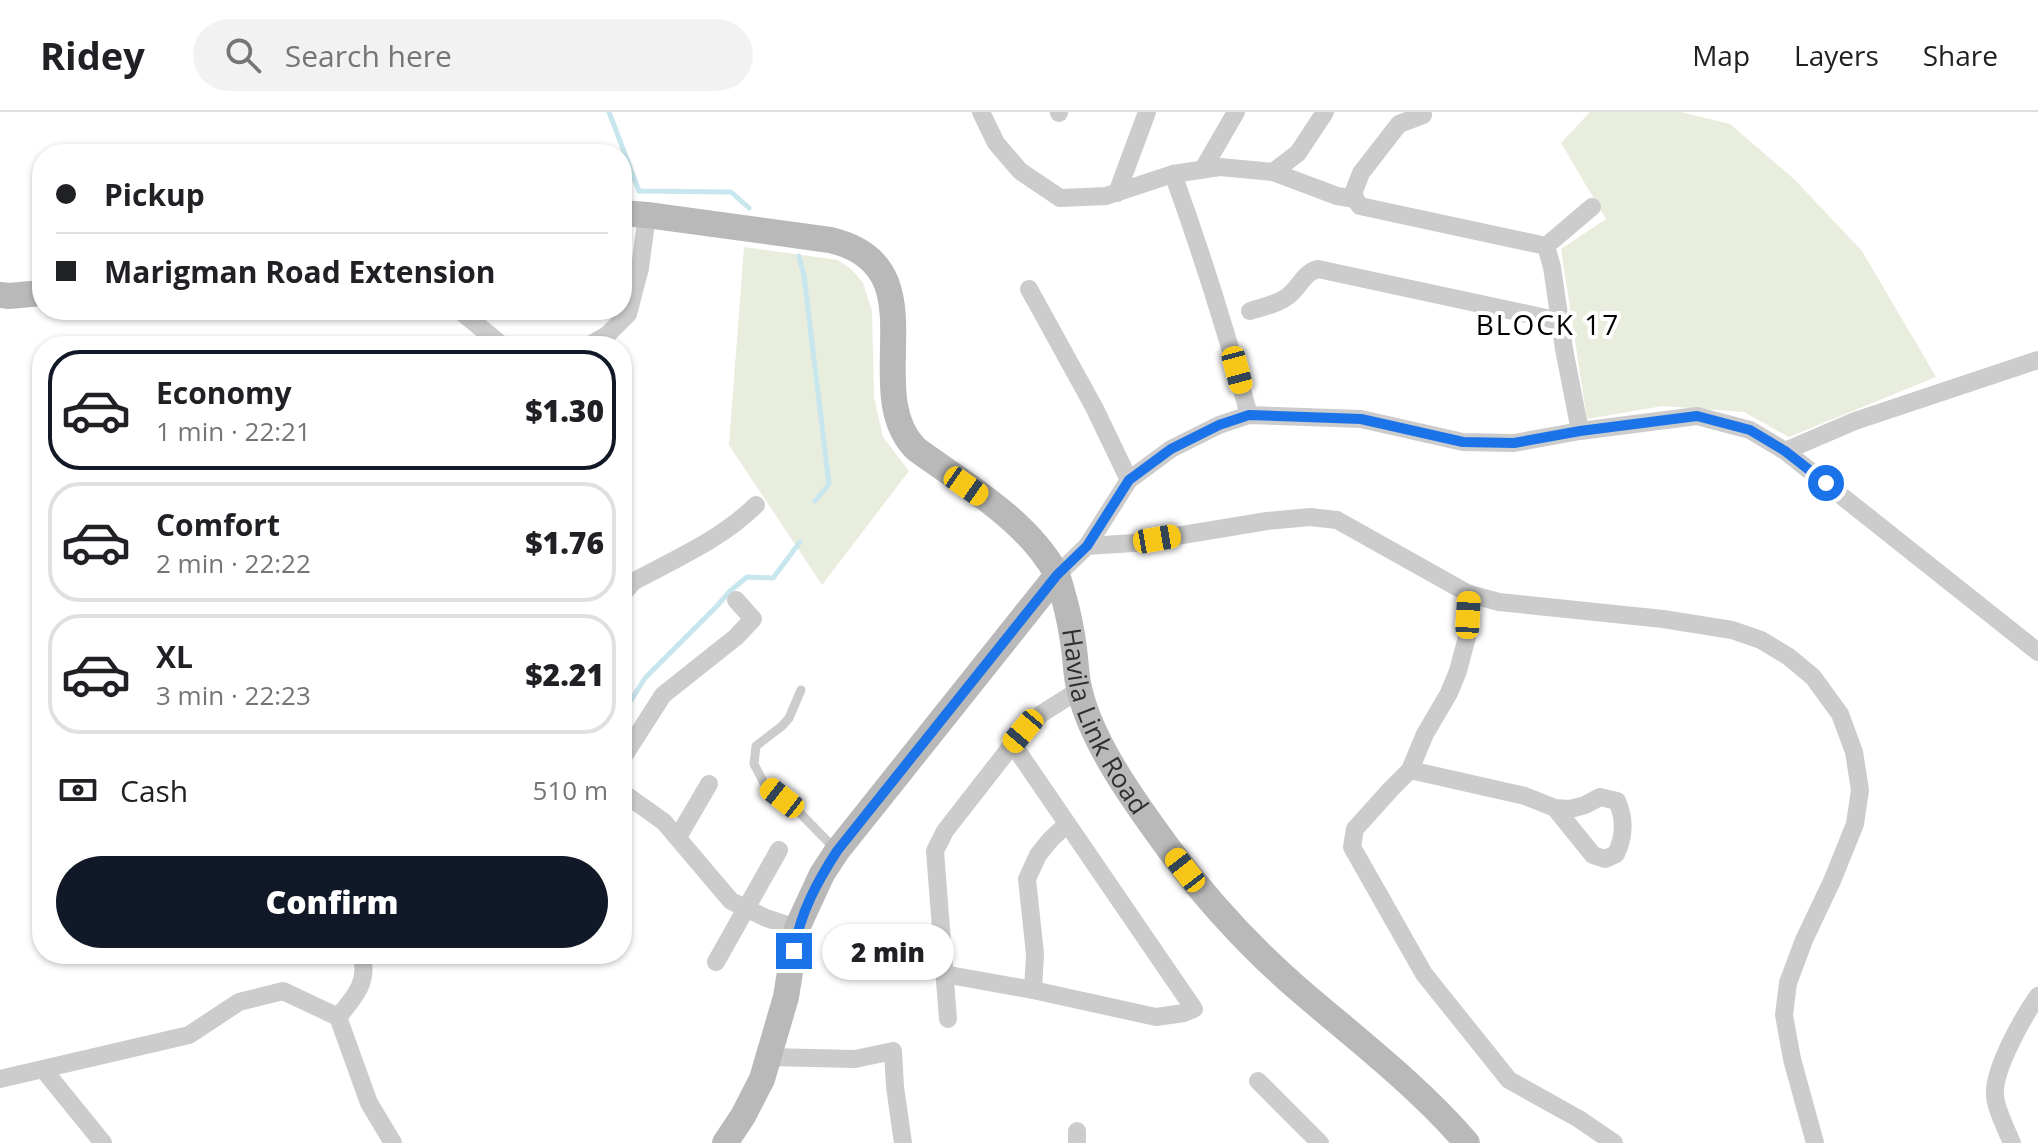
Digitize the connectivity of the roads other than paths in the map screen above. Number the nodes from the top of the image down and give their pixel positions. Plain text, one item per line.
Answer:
1 (981, 112) edge
2 (1147, 112) edge
3 (1236, 112) edge
4 (1325, 112) edge
5 (1423, 115) dead end
6 (1203, 169) junction
7 (1273, 172) junction
8 (1173, 174) junction
9 (1117, 193) junction
10 (1355, 199) junction
11 (1592, 207) dead end
12 (635, 214) edge
13 (1546, 246) junction
14 (1029, 289) dead end
15 (32, 294) edge
16 (0, 295) edge
17 (632, 299) edge
18 (1250, 311) dead end
19 (471, 320) edge
20 (622, 320) edge
21 (1560, 321) junction
22 (491, 336) edge
23 (605, 336) edge
24 (2038, 360) edge
25 (1249, 415) junction
26 (1580, 431) junction
27 (1785, 451) junction
28 (1129, 480) junction
29 (756, 505) dead end
30 (1087, 546) junction
31 (1057, 575) junction
32 (632, 583) edge
33 (1469, 594) junction
34 (736, 600) dead end
35 (2035, 646) edge
36 (801, 690) dead end
37 (1079, 690) junction
38 (632, 743) edge
39 (1012, 743) junction
40 (1410, 770) junction
41 (709, 784) dead end
42 (632, 799) edge
43 (1555, 808) dead end
44 (1066, 825) junction
45 (678, 837) junction
46 (779, 850) dead end
47 (837, 851) junction
48 (745, 910) junction
49 (797, 928) junction
50 (716, 962) dead end
51 (365, 964) edge
52 (944, 974) junction
53 (1033, 990) junction
54 (2038, 996) edge
55 (338, 1017) junction
56 (948, 1019) dead end
57 (768, 1057) junction
58 (43, 1069) junction
59 (0, 1079) edge
60 (1258, 1081) dead end
61 (103, 1143) edge
62 (393, 1143) edge
63 (725, 1143) edge
64 (903, 1143) edge
65 (1320, 1143) edge
66 (1467, 1143) edge
67 (1614, 1143) edge
68 (1815, 1143) edge
69 (2012, 1143) edge

1 - 9 street
2 - 9 street
3 - 6 street
4 - 7 street
5 - 10 street
6 - 7 street
6 - 8 street
7 - 10 street
8 - 9 street
8 - 25 street
10 - 13 street
11 - 13 street
12 - 17 street
12 - 31 street, Havila Link Road
13 - 21 street
14 - 28 street
15 - 16 street
18 - 21 street
19 - 22 street
20 - 23 street
21 - 26 street
24 - 27 street
25 - 26 street
25 - 28 street
26 - 27 street
27 - 35 street
28 - 30 street
29 - 32 street
30 - 31 street
30 - 33 street
31 - 37 street, Havila Link Road
31 - 47 street
33 - 40 street
33 - 68 street
34 - 38 street
36 - 47 lane
37 - 39 street
37 - 66 street, Havila Link Road
39 - 44 street
39 - 52 street
40 - 43 street
40 - 67 street
41 - 45 street
42 - 45 street
44 - 53 street
44 - 53 street
45 - 48 street
46 - 48 street
47 - 49 street
48 - 49 street
48 - 50 street
49 - 57 street
51 - 55 street
52 - 53 street
52 - 56 street
54 - 69 street
55 - 58 street
55 - 62 street
57 - 63 street
57 - 64 street
58 - 59 street
58 - 61 street
60 - 65 street

